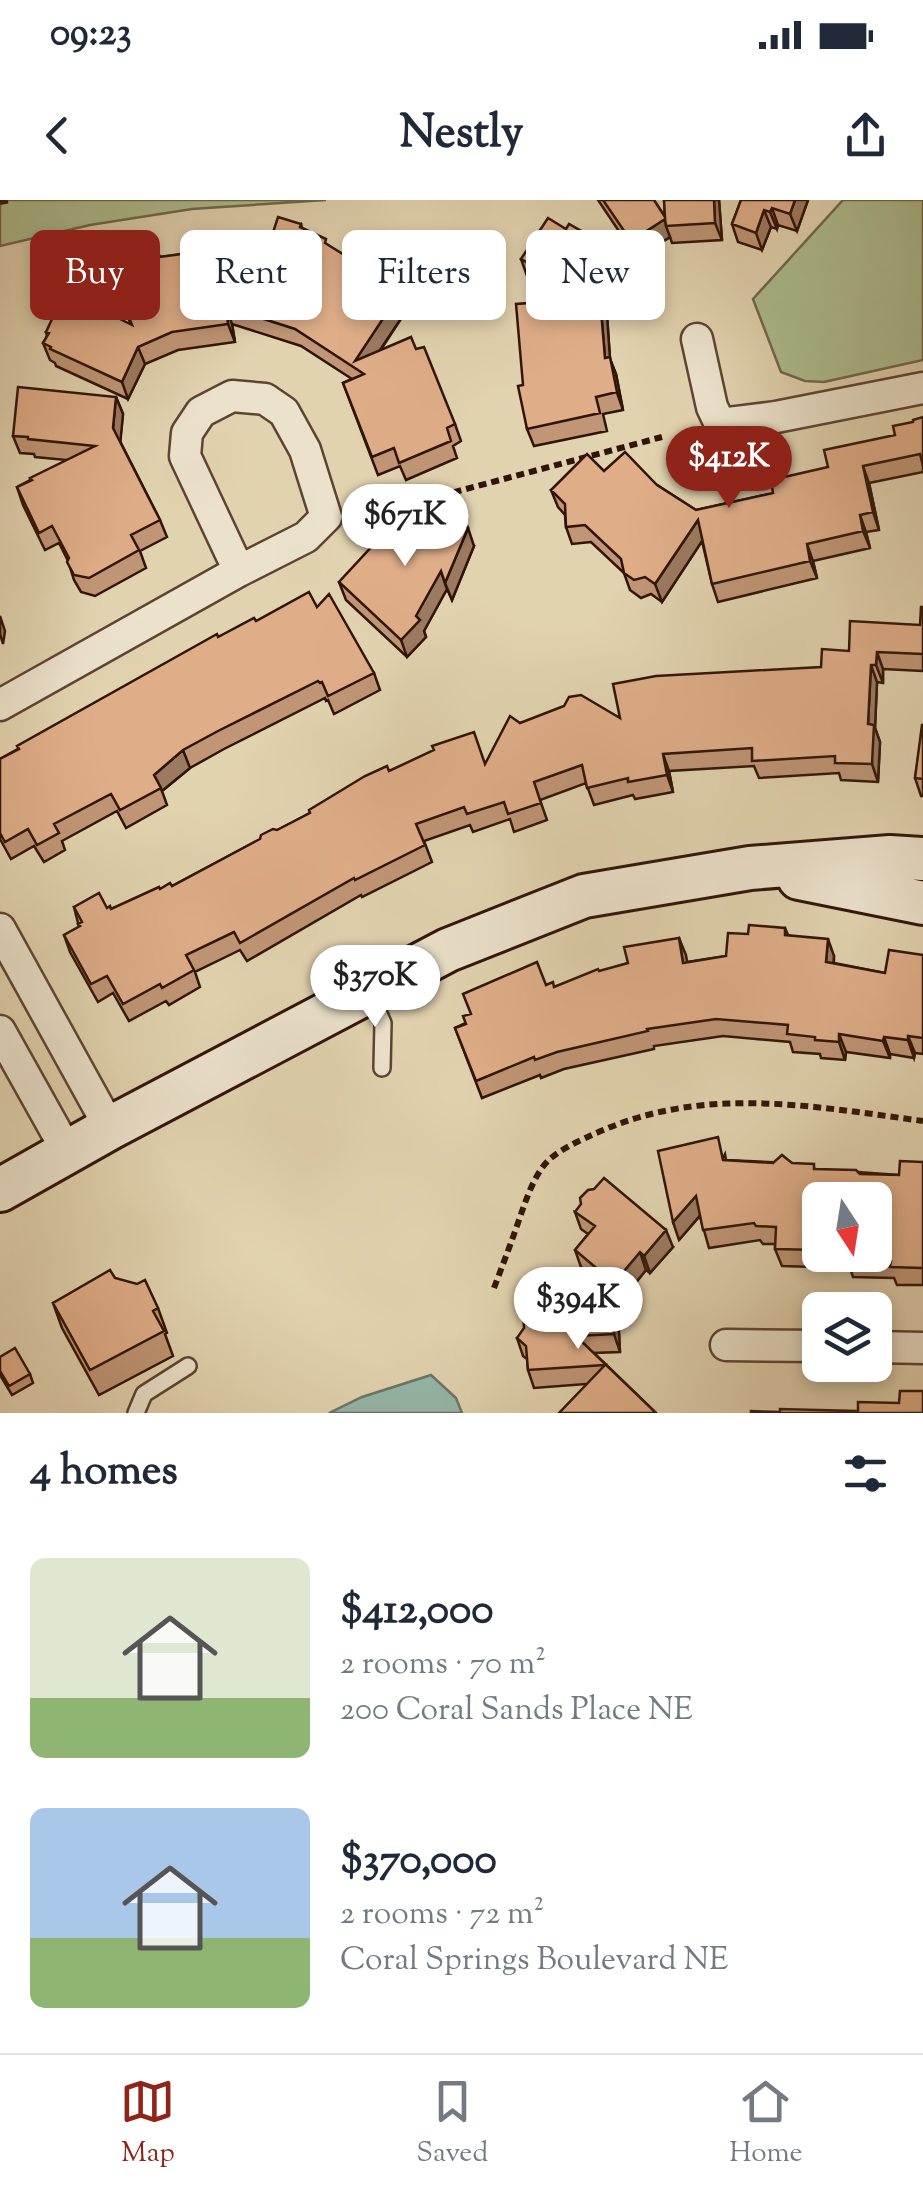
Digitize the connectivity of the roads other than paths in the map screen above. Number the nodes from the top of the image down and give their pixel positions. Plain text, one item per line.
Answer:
1 (698, 339) dead end
2 (923, 388) edge
3 (239, 571) junction
4 (0, 704) edge
5 (923, 859) edge
6 (750, 868) junction
7 (923, 902) edge
8 (0, 929) edge
9 (370, 992) junction
10 (0, 1031) edge
11 (382, 1068) dead end
12 (110, 1128) junction
13 (67, 1151) junction
14 (0, 1190) edge
15 (726, 1346) dead end
16 (802, 1346) edge
17 (892, 1347) edge
18 (923, 1348) edge
19 (188, 1366) dead end
20 (136, 1413) edge

1 - 2 street
3 - 3 street
3 - 4 street
5 - 6 street
6 - 7 street
6 - 9 street
8 - 12 street
9 - 11 lane
9 - 12 street
10 - 13 street
12 - 13 street
13 - 14 street
15 - 16 street
17 - 18 street
19 - 20 lane

